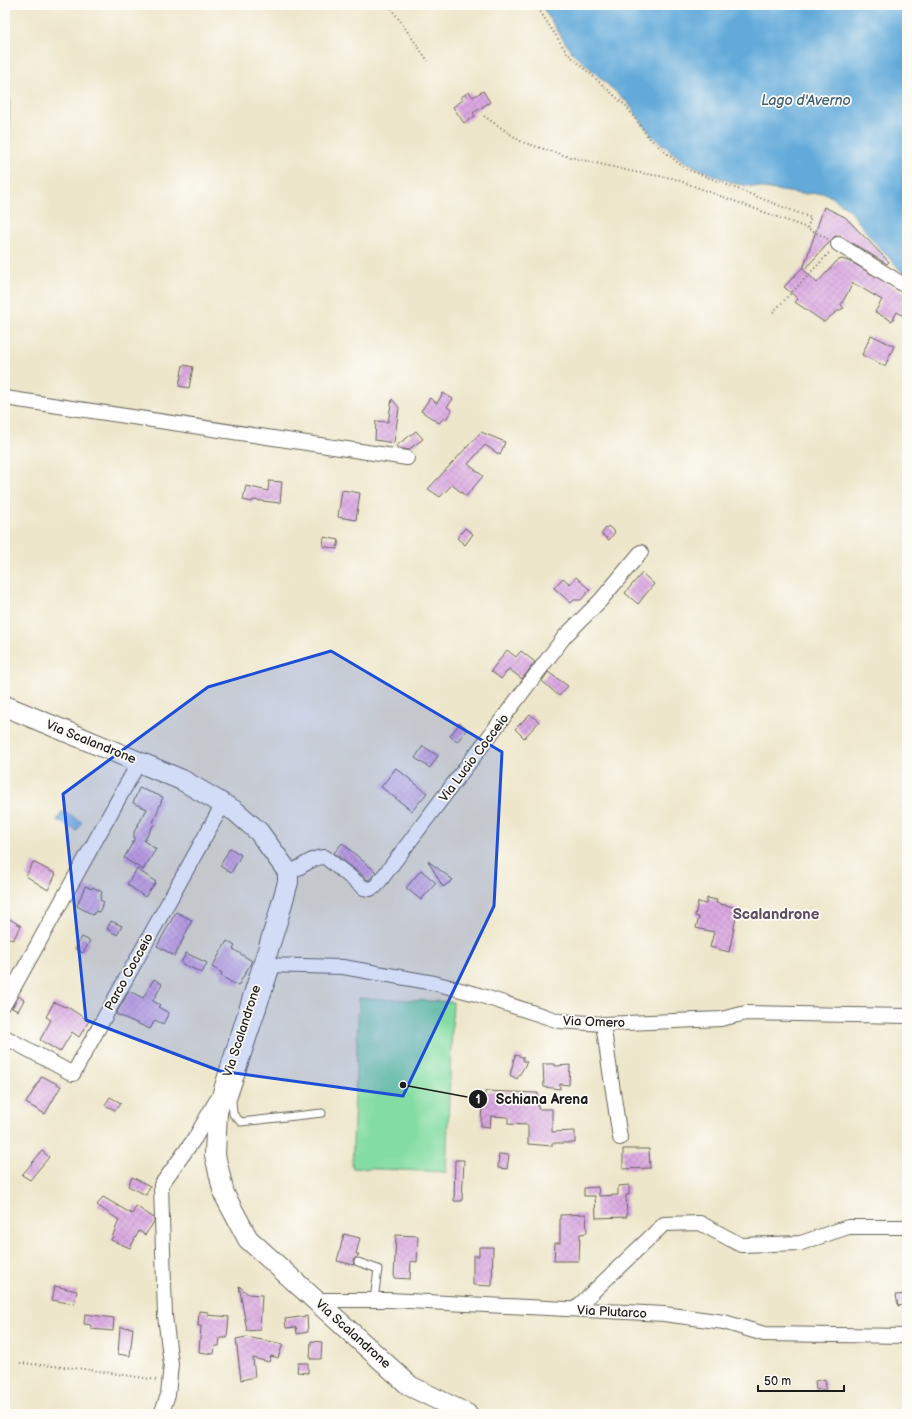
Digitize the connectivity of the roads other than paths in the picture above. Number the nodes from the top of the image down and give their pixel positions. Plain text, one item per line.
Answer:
1 (838, 244) road end
2 (907, 287) edge
3 (5, 398) edge
4 (407, 458) dead end
5 (641, 552) dead end
6 (5, 706) edge
7 (139, 762) junction
8 (223, 804) junction
9 (288, 872) junction
10 (270, 965) junction
11 (5, 1003) edge
12 (907, 1016) edge
13 (602, 1024) junction
14 (5, 1037) edge
15 (225, 1085) junction
16 (322, 1113) dead end
17 (620, 1138) dead end
18 (907, 1227) edge
19 (358, 1262) dead end
20 (316, 1300) junction
21 (374, 1300) junction
22 (574, 1309) junction
23 (907, 1336) edge
24 (160, 1414) edge
25 (467, 1414) edge

1 - 2 street
3 - 4 street
5 - 9 street, Via Lucio Cocceio
6 - 7 street, Via Scalandrone
7 - 8 street, Via Scalandrone
7 - 11 street
8 - 9 street, Via Scalandrone
8 - 14 street, Parco Cocceio
9 - 10 street, Via Scalandrone
10 - 13 street, Via Omero
10 - 15 street, Via Scalandrone
10 - 16 lane
12 - 13 street, Via Omero
13 - 17 street
15 - 20 street, Via Scalandrone
15 - 24 street
18 - 22 street
19 - 21 lane
20 - 21 street, Via Plutarco
20 - 25 street, Via Scalandrone
21 - 22 street, Via Plutarco
22 - 23 street, Via Plutarco

